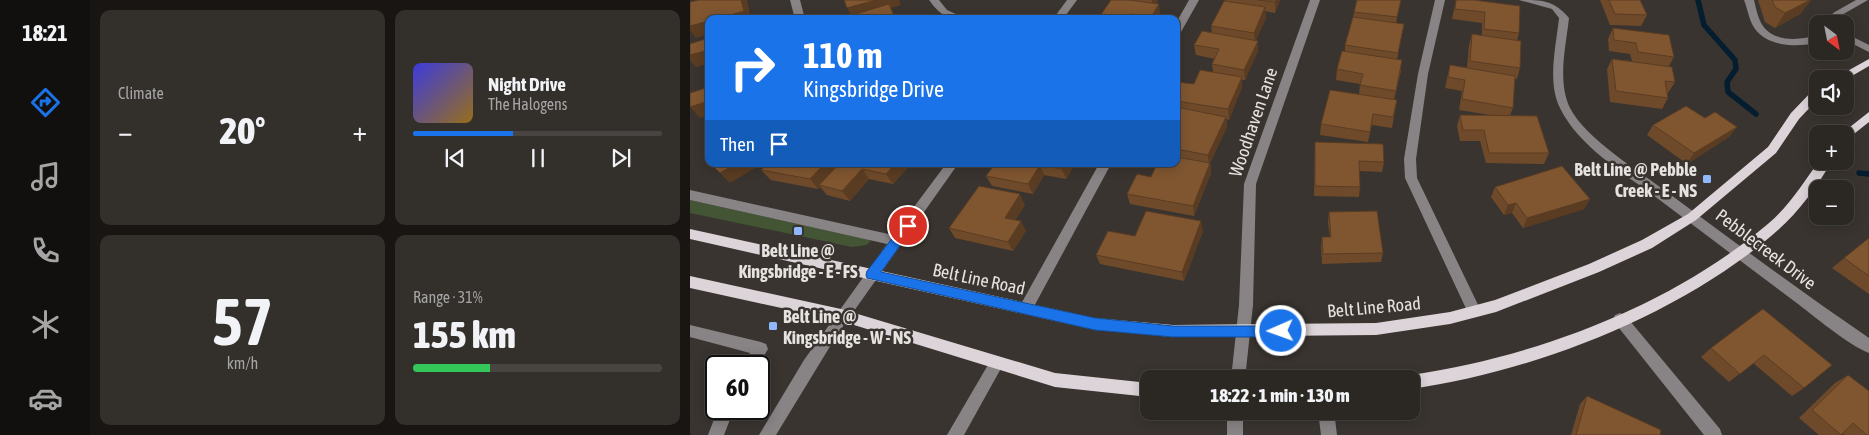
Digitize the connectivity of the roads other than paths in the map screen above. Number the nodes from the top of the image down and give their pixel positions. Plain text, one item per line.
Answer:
1 (794, 0) edge
2 (934, 0) edge
3 (1072, 0) edge
4 (1194, 0) edge
5 (1315, 0) edge
6 (1440, 0) edge
7 (1524, 0) edge
8 (1749, 0) edge
9 (1863, 0) edge
10 (1535, 1) edge
11 (799, 15) edge
12 (952, 15) edge
13 (1061, 15) edge
14 (1836, 15) edge
15 (1180, 25) edge
16 (1809, 41) edge
17 (1854, 41) edge
18 (1869, 49) edge
19 (1869, 62) edge
20 (1854, 70) edge
21 (1809, 101) edge
22 (1869, 116) edge
23 (1854, 129) edge
24 (950, 167) edge
25 (1103, 167) edge
26 (1819, 170) edge
27 (690, 195) edge
28 (1692, 218) junction
29 (690, 234) edge
30 (897, 241) junction
31 (1739, 253) junction
32 (872, 275) junction
33 (690, 282) edge
34 (1026, 308) junction
35 (1474, 311) junction
36 (841, 314) junction
37 (1620, 320) junction
38 (690, 331) edge
39 (1243, 332) junction
40 (1869, 346) edge
41 (758, 355) edge
42 (997, 363) junction
43 (1239, 370) edge
44 (1420, 380) edge
45 (1140, 389) edge
46 (722, 420) edge
47 (1235, 420) edge
48 (1327, 420) edge
49 (716, 435) edge
50 (767, 435) edge
51 (955, 435) edge
52 (1234, 435) edge
53 (1329, 435) edge
54 (1714, 435) edge

1 - 11 street
2 - 12 street
3 - 13 street
4 - 15 street
5 - 39 street, Woodhaven Lane
6 - 35 street
7 - 10 street
8 - 16 street
9 - 14 street
10 - 28 street, Pebblecreek Drive
17 - 18 street
19 - 20 main road
21 - 28 main road, Belt Line Road
22 - 23 main road
24 - 30 street
25 - 34 street
26 - 31 main road
27 - 30 street
28 - 31 street, Pebblecreek Drive
28 - 35 main road, Belt Line Road
29 - 32 main road, Belt Line Road
30 - 32 street
31 - 37 main road
31 - 40 street, Pebblecreek Drive
32 - 34 main road, Belt Line Road
32 - 36 street
33 - 36 main road
34 - 39 main road, Belt Line Road
35 - 39 main road, Belt Line Road
36 - 42 main road
36 - 50 street
37 - 44 main road
37 - 54 street
38 - 41 street
39 - 43 street, Woodhaven Lane
42 - 45 main road
42 - 51 street
46 - 49 street
47 - 52 street
48 - 53 street

